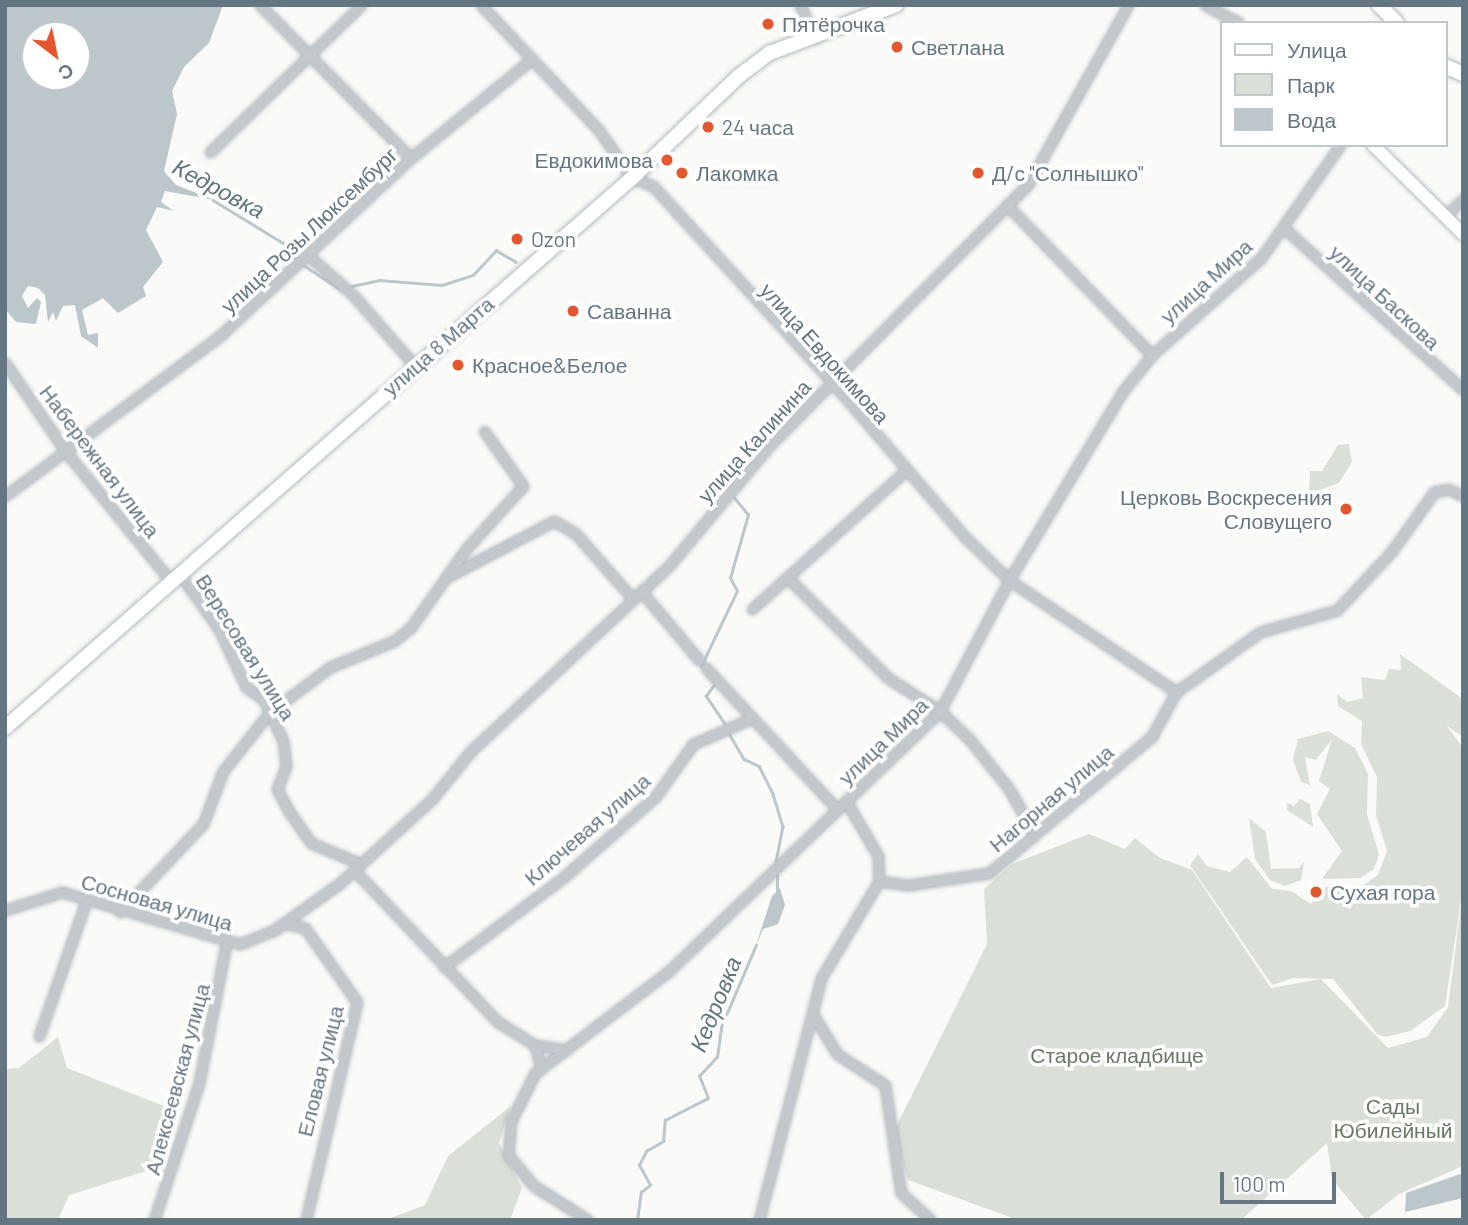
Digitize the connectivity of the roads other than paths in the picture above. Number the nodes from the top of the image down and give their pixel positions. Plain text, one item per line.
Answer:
1 (260, 5) edge
2 (361, 5) edge
3 (481, 5) edge
4 (800, 5) edge
5 (896, 5) edge
6 (1128, 5) edge
7 (1379, 5) edge
8 (1209, 6) edge
9 (1235, 21) edge
10 (1395, 21) edge
11 (815, 39) junction
12 (310, 51) junction
13 (532, 59) junction
14 (1447, 67) edge
15 (1463, 74) edge
16 (1339, 147) edge
17 (1375, 147) edge
18 (210, 152) dead end
19 (411, 158) junction
20 (632, 178) junction
21 (1463, 199) edge
22 (1007, 205) junction
23 (1444, 217) junction
24 (1284, 228) junction
25 (1463, 234) edge
26 (304, 261) junction
27 (1152, 355) junction
28 (5, 363) edge
29 (415, 366) junction
30 (832, 382) junction
31 (1463, 390) edge
32 (484, 431) dead end
33 (66, 453) junction
34 (905, 471) junction
35 (1459, 494) edge
36 (5, 496) edge
37 (174, 575) junction
38 (450, 576) junction
39 (789, 579) junction
40 (1009, 580) junction
41 (641, 591) junction
42 (633, 599) junction
43 (752, 609) dead end
44 (699, 660) dead end
45 (706, 668) dead end
46 (1176, 692) junction
47 (940, 711) junction
48 (270, 713) junction
49 (750, 719) junction
50 (5, 728) edge
51 (846, 801) junction
52 (836, 808) junction
53 (1035, 835) junction
54 (358, 867) junction
55 (879, 881) junction
56 (86, 901) junction
57 (306, 906) junction
58 (5, 910) edge
59 (120, 912) junction
60 (283, 923) junction
61 (304, 928) junction
62 (226, 944) junction
63 (444, 967) junction
64 (813, 1014) junction
65 (38, 1036) dead end
66 (535, 1045) junction
67 (567, 1050) junction
68 (541, 1069) junction
69 (154, 1220) edge
70 (306, 1220) edge
71 (589, 1220) edge
72 (760, 1220) edge
73 (931, 1220) edge

1 - 12 street
2 - 12 street
3 - 13 street, улица Евдокимова
4 - 11 street
5 - 11 main road, улица 8 Марта
6 - 22 street, улица Калинина
7 - 10 main road
8 - 9 street
11 - 20 main road, улица 8 Марта
12 - 18 street
12 - 19 street
13 - 19 street, улица Розы Люксембург
13 - 20 street, улица Евдокимова
14 - 15 main road
16 - 24 street, улица Мира
17 - 23 street
19 - 26 street, улица Розы Люксембург
20 - 29 main road, улица 8 Марта
20 - 30 street, улица Евдокимова
21 - 23 street
22 - 27 street
22 - 30 street, улица Калинина
23 - 25 street
24 - 27 street, улица Мира
24 - 31 street, улица Баскова
26 - 29 street
26 - 33 street, улица Розы Люксембург
27 - 40 street, улица Мира
28 - 33 street, Набережная улица
29 - 37 main road, улица 8 Марта
30 - 34 street, улица Евдокимова
30 - 41 street, улица Калинина
32 - 38 street
33 - 36 street, улица Розы Люксембург
33 - 37 street, Набережная улица
34 - 39 street
34 - 40 street, улица Евдокимова
35 - 46 street, Нагорная улица
37 - 48 street, Вересовая улица
37 - 50 main road, улица 8 Марта
38 - 42 street
38 - 48 street
39 - 43 street
39 - 47 street
40 - 46 street, улица Евдокимова
40 - 47 street, улица Мира
41 - 42 street, улица Калинина
41 - 44 street
42 - 54 street, улица Калинина
45 - 49 street
46 - 53 street, Нагорная улица
47 - 51 street, улица Мира
47 - 53 street
48 - 54 street, Вересовая улица
48 - 59 street
49 - 52 street
49 - 63 street, Ключевая улица
51 - 52 street, улица Мира
51 - 55 street
52 - 67 street, улица Мира
53 - 55 street, Нагорная улица
54 - 57 street, Сосновая улица
54 - 63 street, Вересовая улица
55 - 64 street
56 - 58 street, Сосновая улица
56 - 59 street, Сосновая улица
56 - 65 street
57 - 60 street, Сосновая улица
57 - 61 street
59 - 62 street, Сосновая улица
60 - 61 street
60 - 62 street, Сосновая улица
61 - 70 street, Еловая улица
62 - 69 street, Алексеевская улица
63 - 66 street, Вересовая улица
64 - 72 street
64 - 73 street
66 - 67 street, Вересовая улица
66 - 68 street
67 - 68 street, улица Мира
68 - 71 street, улица Мира

